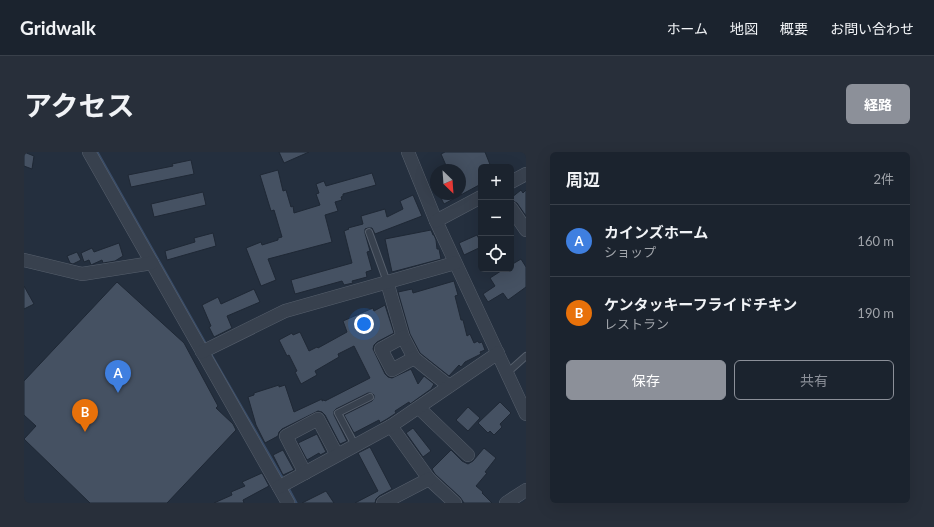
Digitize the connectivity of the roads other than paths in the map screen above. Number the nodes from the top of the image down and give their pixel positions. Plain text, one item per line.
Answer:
1 (89, 152) edge
2 (408, 152) edge
3 (526, 174) edge
4 (514, 180) edge
5 (478, 199) edge
6 (514, 212) edge
7 (436, 221) junction
8 (526, 230) edge
9 (369, 232) dead end
10 (24, 260) edge
11 (152, 263) junction
12 (455, 263) junction
13 (388, 282) junction
14 (403, 337) junction
15 (202, 352) junction
16 (498, 353) junction
17 (526, 356) edge
18 (414, 358) junction
19 (507, 373) junction
20 (449, 386) junction
21 (370, 397) dead end
22 (523, 398) edge
23 (419, 408) junction
24 (526, 414) edge
25 (391, 426) junction
26 (355, 445) junction
27 (337, 454) junction
28 (468, 455) dead end
29 (305, 473) junction
30 (429, 479) junction
31 (279, 487) junction
32 (526, 490) edge
33 (288, 503) edge
34 (383, 503) edge
35 (455, 503) edge
36 (506, 503) edge

1 - 11 street
2 - 7 street
3 - 4 street
5 - 7 street
6 - 8 street
7 - 12 street
9 - 13 lane
10 - 11 street
11 - 15 street
12 - 13 street
12 - 16 street
13 - 14 street
13 - 15 street
14 - 18 street
14 - 18 street
15 - 31 street
16 - 19 street
16 - 20 street
17 - 19 lane
18 - 20 street
19 - 22 street
20 - 23 street
21 - 26 lane
22 - 24 street
23 - 25 street
23 - 28 street
25 - 26 street
25 - 30 street
26 - 27 street
27 - 29 street
27 - 29 street
29 - 31 street
30 - 34 street
30 - 35 street
31 - 33 street
32 - 36 street

